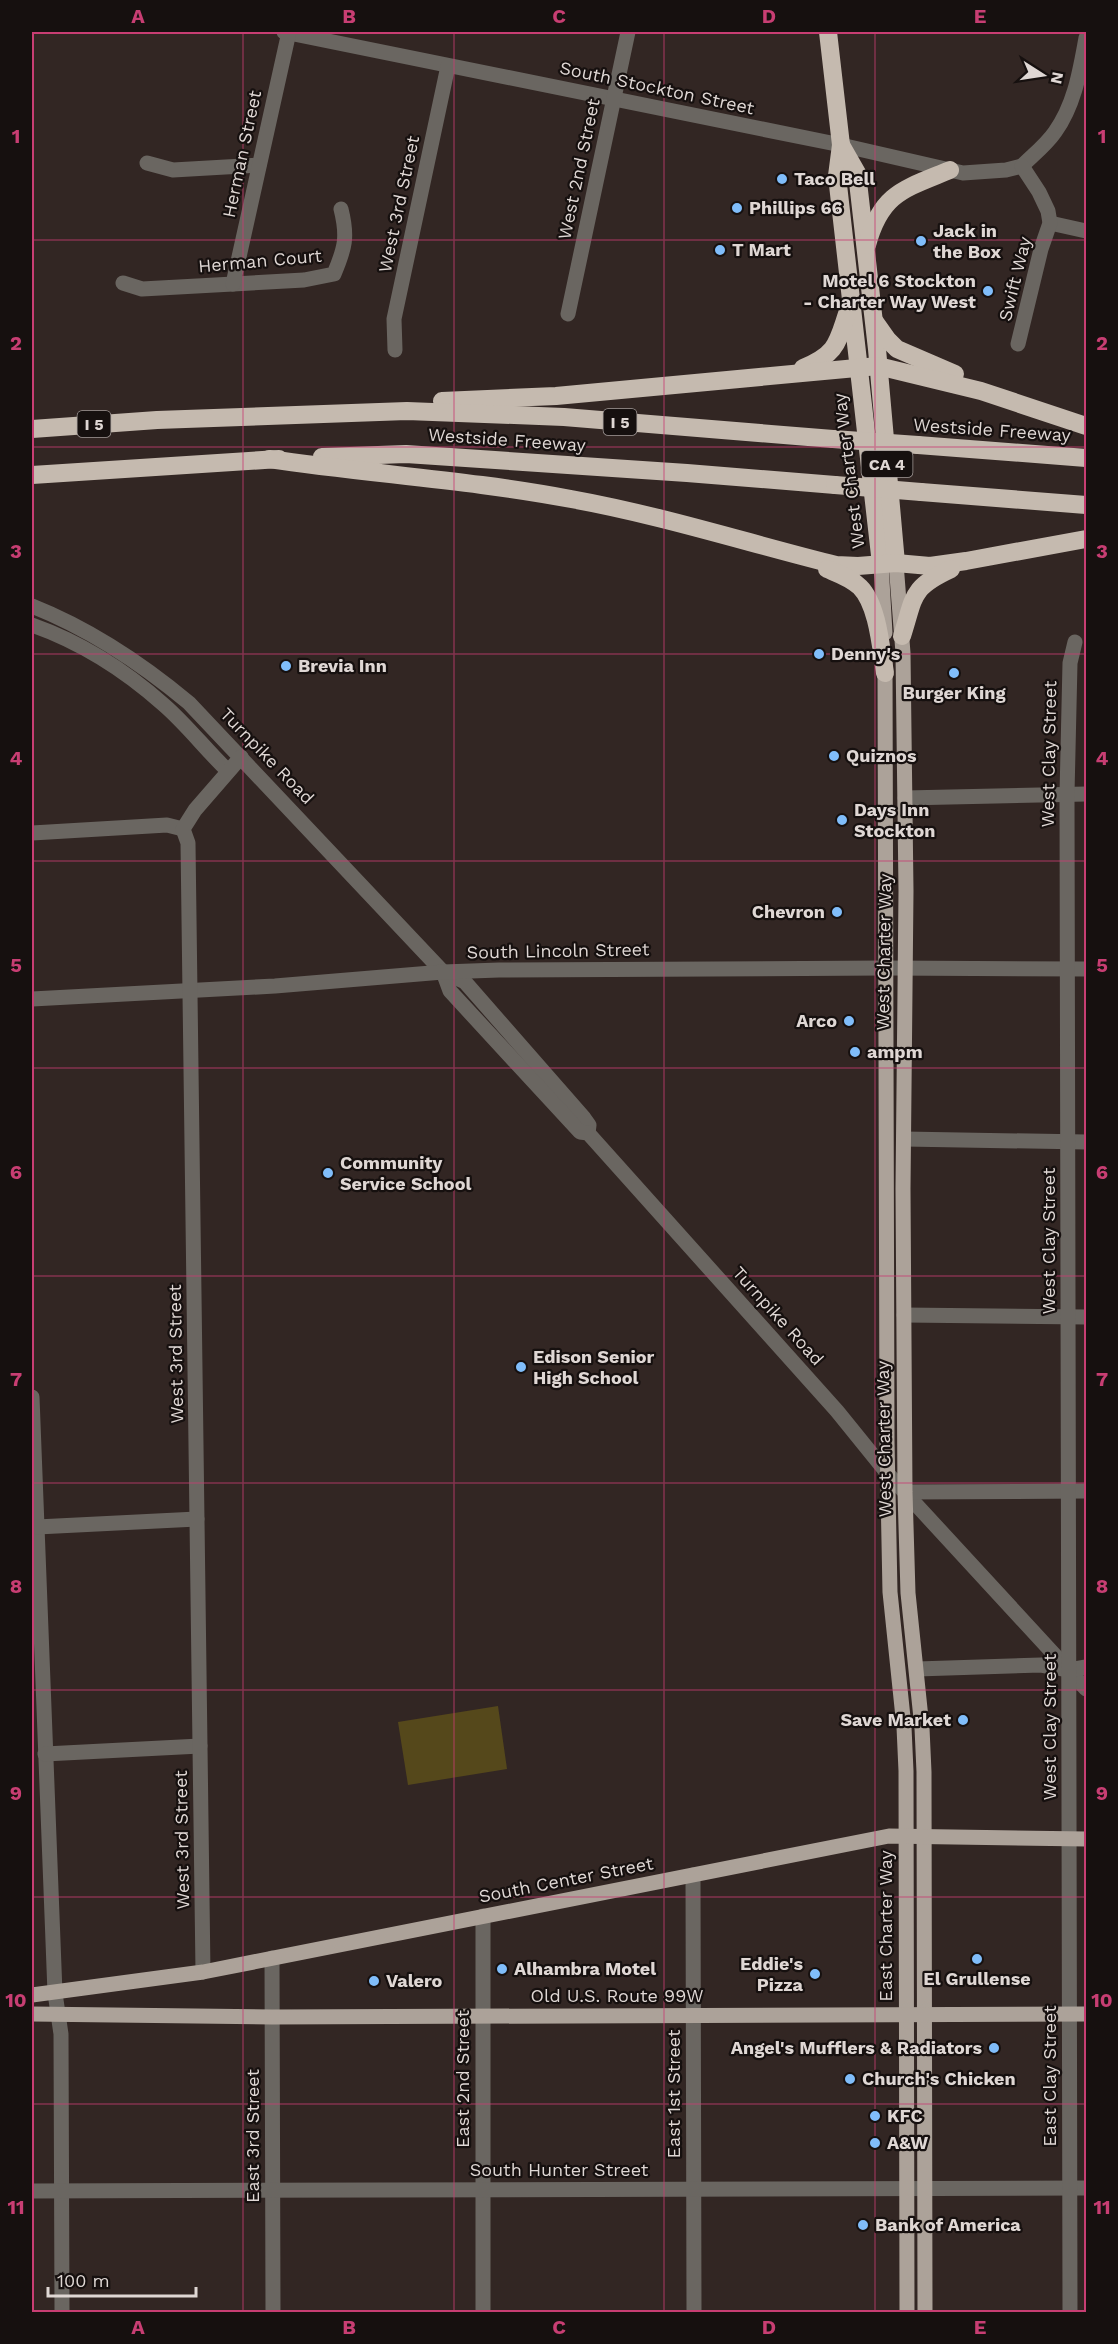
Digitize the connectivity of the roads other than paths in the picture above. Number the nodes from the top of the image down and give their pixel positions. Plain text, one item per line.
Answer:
1 (286, 32) edge
2 (628, 32) edge
3 (828, 32) edge
4 (1086, 38) edge
5 (448, 66) junction
6 (614, 99) junction
7 (841, 146) junction
8 (147, 163) dead end
9 (259, 165) junction
10 (1022, 166) junction
11 (950, 170) junction
12 (341, 209) dead end
13 (1050, 223) junction
14 (1086, 231) edge
15 (865, 253) junction
16 (123, 283) dead end
17 (234, 284) junction
18 (851, 304) junction
19 (568, 314) dead end
20 (873, 320) junction
21 (1018, 344) dead end
22 (394, 350) dead end
23 (878, 366) junction
24 (858, 368) junction
25 (793, 373) junction
26 (981, 391) junction
27 (407, 411) junction
28 (1086, 426) edge
29 (32, 429) edge
30 (1086, 458) edge
31 (269, 459) junction
32 (32, 475) edge
33 (1086, 505) edge
34 (1086, 539) edge
35 (774, 550) junction
36 (966, 561) junction
37 (888, 564) junction
38 (32, 606) edge
39 (32, 625) edge
40 (902, 636) junction
41 (1075, 642) dead end
42 (885, 673) junction
43 (885, 720) junction
44 (241, 757) junction
45 (228, 771) junction
46 (1068, 794) junction
47 (1086, 794) edge
48 (905, 798) junction
49 (183, 829) junction
50 (32, 833) edge
51 (886, 968) junction
52 (904, 968) junction
53 (1068, 969) junction
54 (1086, 969) edge
55 (443, 972) junction
56 (190, 990) junction
57 (32, 999) edge
58 (887, 1084) junction
59 (904, 1139) junction
60 (1068, 1142) junction
61 (1086, 1142) edge
62 (887, 1263) junction
63 (904, 1315) junction
64 (1069, 1317) junction
65 (1086, 1317) edge
66 (32, 1397) edge
67 (888, 1474) junction
68 (1069, 1491) junction
69 (1086, 1491) edge
70 (905, 1492) junction
71 (197, 1519) junction
72 (37, 1527) junction
73 (1086, 1667) edge
74 (917, 1669) junction
75 (1070, 1670) junction
76 (1086, 1689) edge
77 (200, 1746) junction
78 (45, 1754) junction
79 (906, 1837) junction
80 (924, 1837) junction
81 (1086, 1839) edge
82 (1069, 1840) junction
83 (693, 1875) junction
84 (483, 1916) junction
85 (272, 1958) junction
86 (203, 1972) junction
87 (55, 1993) junction
88 (32, 1995) edge
89 (59, 2013) junction
90 (924, 2013) junction
91 (32, 2014) edge
92 (1070, 2014) junction
93 (1086, 2014) edge
94 (694, 2015) junction
95 (906, 2015) junction
96 (483, 2016) junction
97 (272, 2017) junction
98 (907, 2188) junction
99 (925, 2188) junction
100 (1070, 2188) junction
101 (1086, 2188) edge
102 (694, 2189) junction
103 (272, 2190) junction
104 (483, 2190) junction
105 (32, 2191) edge
106 (61, 2191) junction
107 (62, 2313) edge
108 (273, 2313) edge
109 (483, 2313) edge
110 (694, 2313) edge
111 (907, 2313) edge
112 (925, 2313) edge
113 (1070, 2313) edge

1 - 5 street, South Stockton Street
1 - 9 street, Herman Street
2 - 6 street, West 2nd Street
3 - 7 highway, West Charter Way / CA 4
4 - 10 street
5 - 6 street, South Stockton Street
5 - 22 street, West 3rd Street
6 - 7 street, South Stockton Street
6 - 19 street, West 2nd Street
7 - 11 street, South Stockton Street
7 - 15 highway, West Charter Way / CA 4
7 - 18 highway, West Charter Way / CA 4
8 - 9 street
9 - 17 street, Herman Street
10 - 11 street, South Stockton Street
10 - 13 street
11 - 15 highway
12 - 17 street, Herman Court
13 - 14 street
13 - 21 street, Swift Way
15 - 20 highway, West Charter Way / CA 4
16 - 17 street, Herman Court
18 - 24 highway, West Charter Way / CA 4
18 - 25 highway
20 - 23 highway, West Charter Way / CA 4
20 - 26 highway
23 - 24 highway
23 - 26 highway
23 - 37 highway, West Charter Way / CA 4
24 - 25 highway
24 - 37 highway, West Charter Way / CA 4
25 - 27 highway
26 - 28 highway
27 - 29 highway, Westside Freeway / I 5
27 - 30 highway, Westside Freeway / I 5, bridge
31 - 32 highway, Westside Freeway
31 - 33 highway, Westside Freeway, bridge
31 - 35 highway
34 - 36 highway
35 - 37 highway
35 - 42 highway
36 - 37 highway
36 - 40 highway
37 - 40 main road, West Charter Way
37 - 42 main road, West Charter Way
38 - 44 street, Turnpike Road
39 - 45 street
40 - 48 main road, West Charter Way
41 - 46 street, West Clay Street
42 - 43 main road, West Charter Way
43 - 48 main road
43 - 51 main road, West Charter Way
44 - 45 street
44 - 55 street, Turnpike Road
45 - 49 street
46 - 47 street
46 - 48 street
46 - 53 street, West Clay Street
48 - 52 main road, West Charter Way
49 - 50 street
49 - 56 street, West 3rd Street
51 - 52 street, South Lincoln Street
51 - 55 street, South Lincoln Street
51 - 58 main road, West Charter Way
52 - 53 street, South Lincoln Street
52 - 59 main road, West Charter Way
53 - 54 street, South Lincoln Street
53 - 60 street, West Clay Street
55 - 56 street, South Lincoln Street
55 - 67 street, Turnpike Road
56 - 57 street, South Lincoln Street
56 - 71 street, West 3rd Street
58 - 59 main road
58 - 62 main road, West Charter Way
59 - 60 street
59 - 63 main road, West Charter Way
60 - 61 street
60 - 64 street, West Clay Street
62 - 63 main road
62 - 67 main road, West Charter Way
63 - 64 street
63 - 70 main road, West Charter Way
64 - 65 street
64 - 68 street, West Clay Street
66 - 72 street
67 - 70 street, Turnpike Road
67 - 79 main road, West Charter Way
68 - 69 street
68 - 70 street
68 - 75 street, West Clay Street
70 - 74 main road, West Charter Way
70 - 75 street, Turnpike Road
71 - 72 street
71 - 77 street, West 3rd Street
72 - 78 street
73 - 75 street
74 - 75 street
74 - 80 main road, West Charter Way
75 - 76 street, Turnpike Road
75 - 82 street, West Clay Street
77 - 78 street
77 - 86 street, West 3rd Street
78 - 87 street
79 - 80 main road, South Center Street
79 - 83 main road, South Center Street
79 - 95 main road, East Charter Way
80 - 82 main road, South Center Street
80 - 90 main road
81 - 82 main road, South Center Street
82 - 92 street, East Clay Street
83 - 84 main road, South Center Street
83 - 94 street, East 1st Street
84 - 85 main road, South Center Street
84 - 96 street, East 2nd Street
85 - 86 main road, South Center Street
85 - 97 street, East 3rd Street
86 - 87 main road, South Center Street
87 - 88 main road
87 - 89 street
89 - 91 main road, Old U.S. Route 99W
89 - 97 main road, Old U.S. Route 99W
89 - 106 street
90 - 92 main road, Old U.S. Route 99W
90 - 95 main road, Old U.S. Route 99W
90 - 99 main road
92 - 93 main road, Old U.S. Route 99W
92 - 100 street, East Clay Street
94 - 95 main road, Old U.S. Route 99W
94 - 96 main road, Old U.S. Route 99W
94 - 102 street, East 1st Street
95 - 98 main road
96 - 97 main road, Old U.S. Route 99W
96 - 104 street, East 2nd Street
97 - 103 street, East 3rd Street
98 - 99 street, South Hunter Street
98 - 102 street, South Hunter Street
98 - 111 main road
99 - 100 street, South Hunter Street
99 - 112 main road
100 - 101 street, South Hunter Street
100 - 113 street, East Clay Street
102 - 104 street, South Hunter Street
102 - 110 street, East 1st Street
103 - 104 street, South Hunter Street
103 - 106 street, South Hunter Street
103 - 108 street, East 3rd Street
104 - 109 street, East 2nd Street
105 - 106 street, South Hunter Street
106 - 107 street

